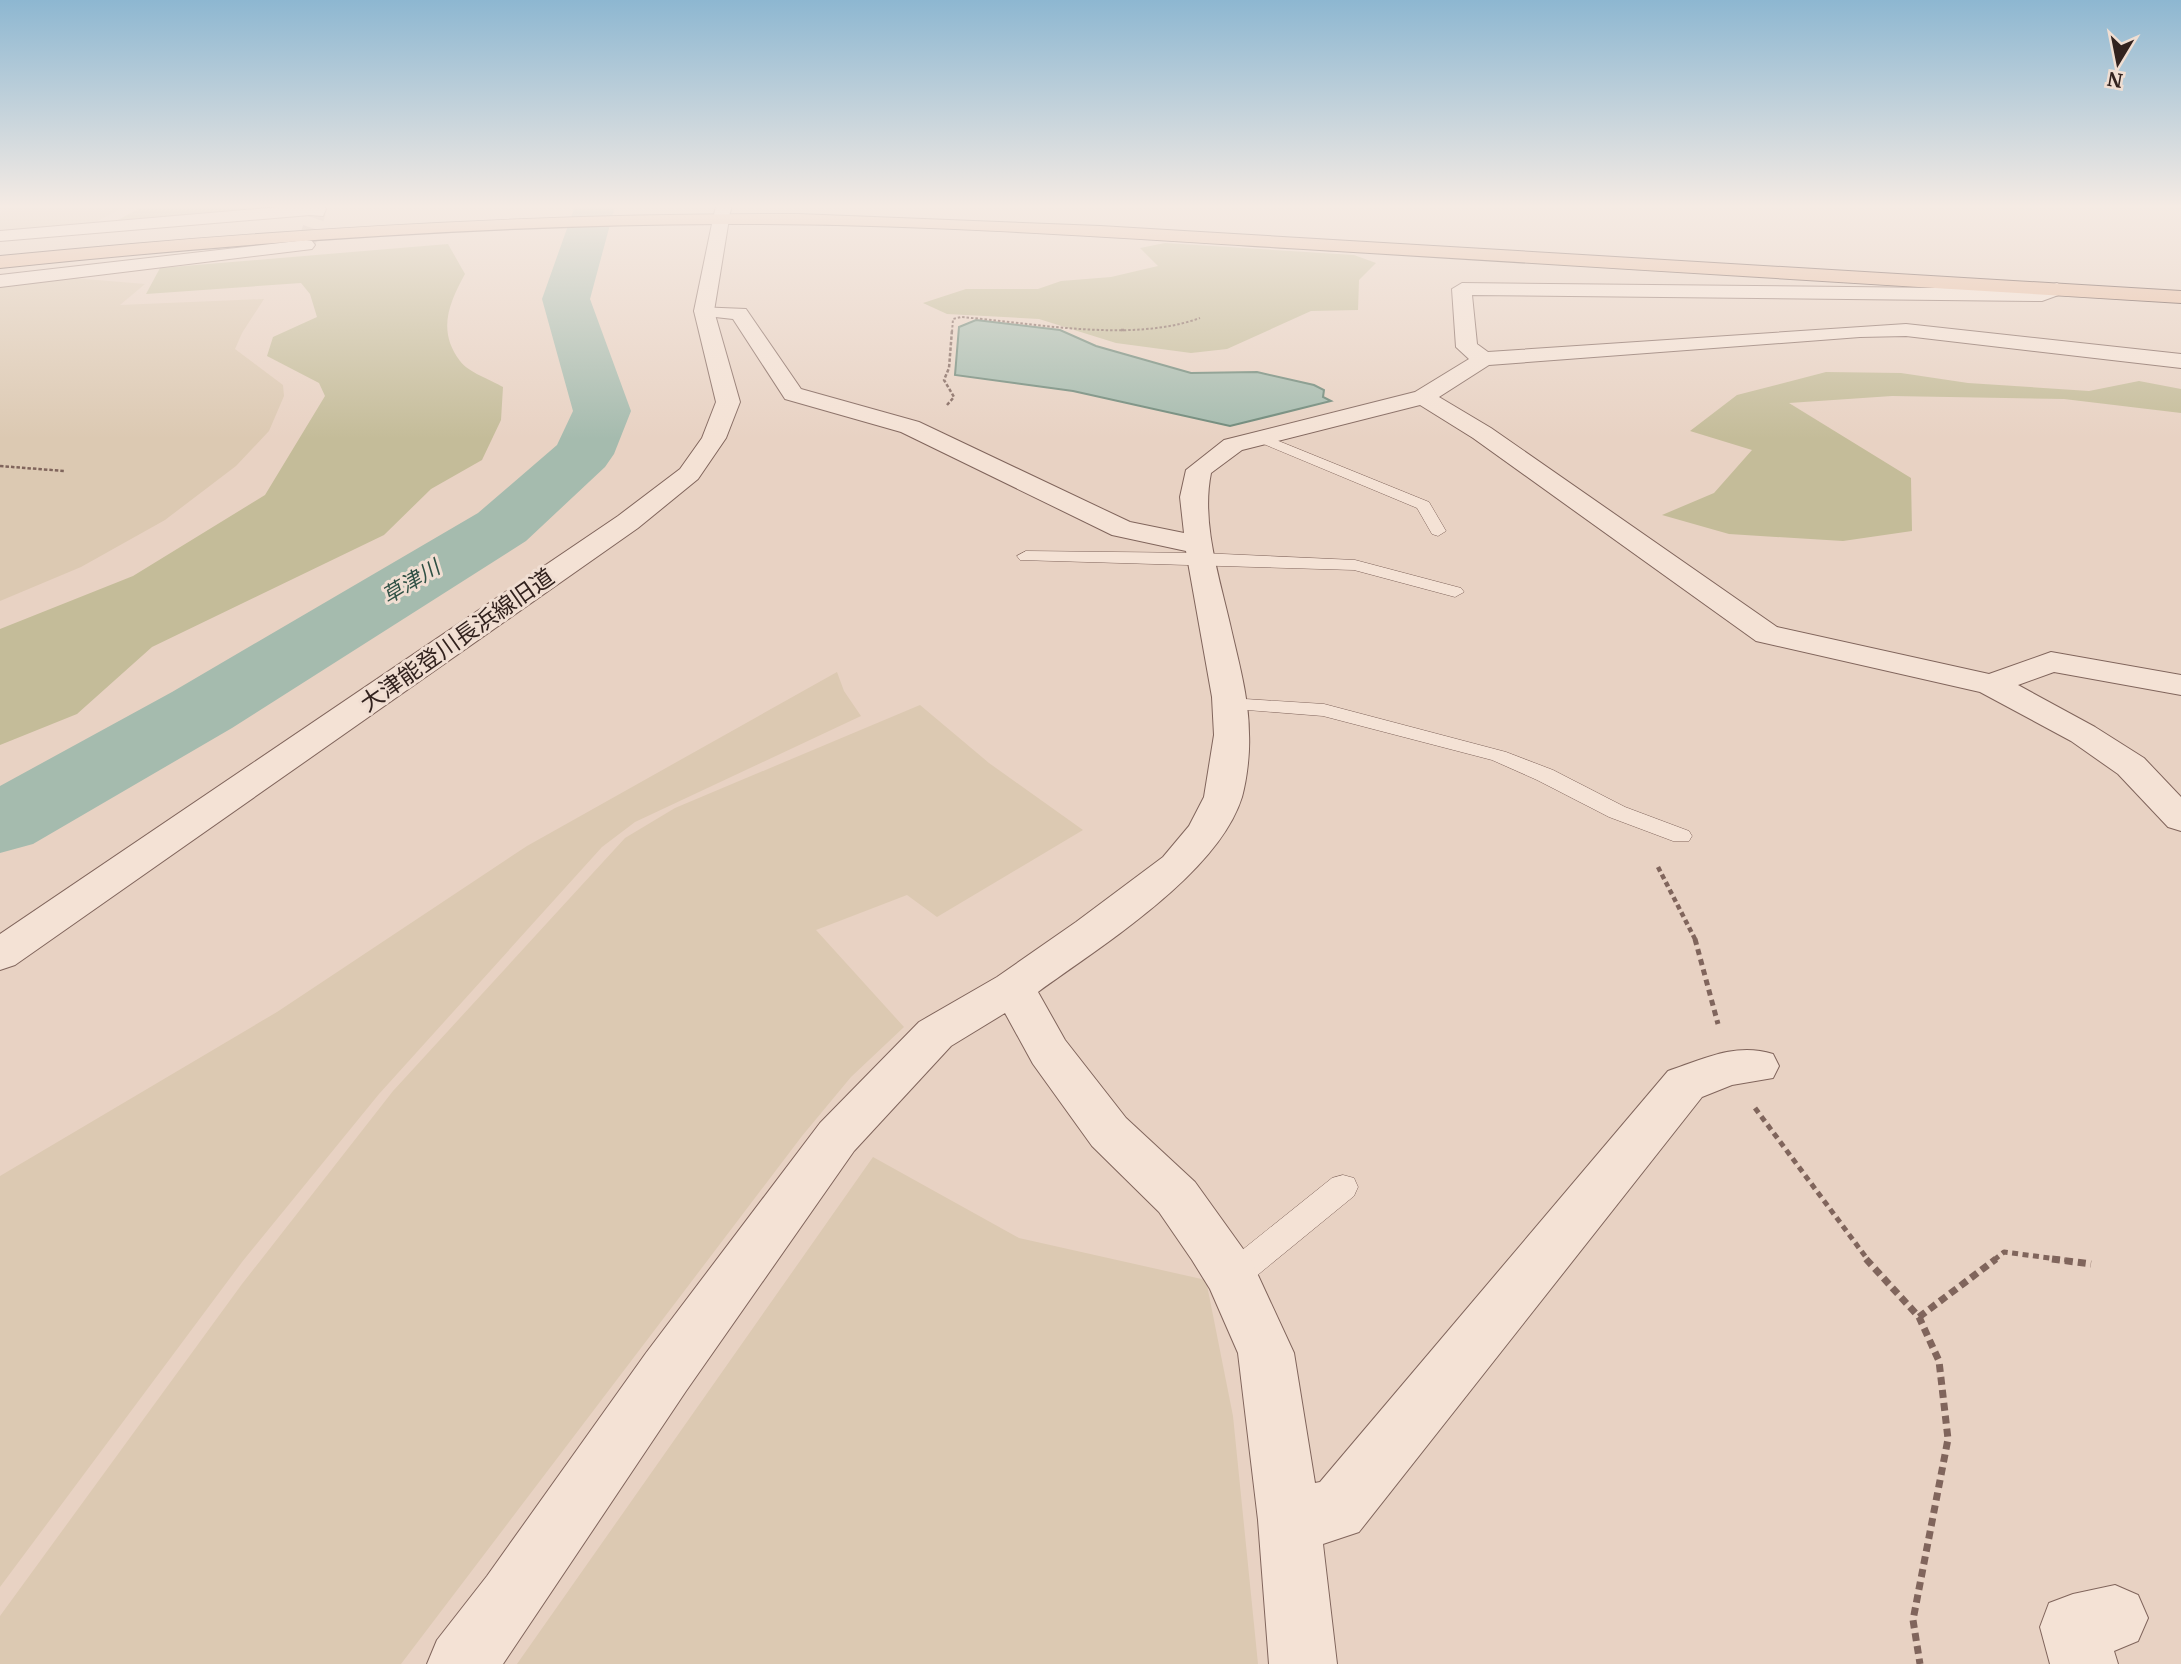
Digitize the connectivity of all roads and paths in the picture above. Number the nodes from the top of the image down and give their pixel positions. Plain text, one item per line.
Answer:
1 (709, 284) edge
2 (1967, 284) edge
3 (2124, 284) edge
4 (2181, 287) edge
5 (2057, 289) junction
6 (2181, 296) edge
7 (704, 311) junction
8 (1200, 318) dead end
9 (1484, 359) junction
10 (2181, 361) edge
11 (1423, 397) junction
12 (918, 431) junction
13 (1259, 437) junction
14 (0, 467) edge
15 (64, 471) dead end
16 (1438, 531) dead end
17 (1200, 552) junction
18 (1026, 556) dead end
19 (1455, 592) dead end
20 (1991, 684) junction
21 (2181, 685) edge
22 (1230, 704) junction
23 (1617, 812) junction
24 (2181, 819) edge
25 (1681, 836) dead end
26 (0, 955) edge
27 (1013, 988) junction
28 (1743, 1067) junction
29 (1343, 1187) dead end
30 (2091, 1264) dead end
31 (1232, 1277) junction
32 (1919, 1317) junction
33 (1289, 1520) junction
34 (461, 1664) edge
35 (1303, 1664) edge
36 (1920, 1664) edge

1 - 7 street, 大津能登川長浜線旧道
2 - 5 main road
3 - 4 main road
5 - 6 main road
5 - 9 street
7 - 12 street
7 - 26 street, 大津能登川長浜線旧道
8 - 12 path
9 - 10 street
9 - 11 street
11 - 13 street
11 - 20 street
12 - 17 street
13 - 16 lane
13 - 17 street
14 - 15 path
17 - 18 lane
17 - 19 lane
17 - 22 street
20 - 21 street
20 - 24 street
22 - 23 lane
22 - 27 street
23 - 25 lane
23 - 28 path
27 - 31 street
27 - 34 street
28 - 32 path
28 - 33 street
29 - 31 lane
30 - 32 path
31 - 33 street
32 - 36 path
33 - 35 street

